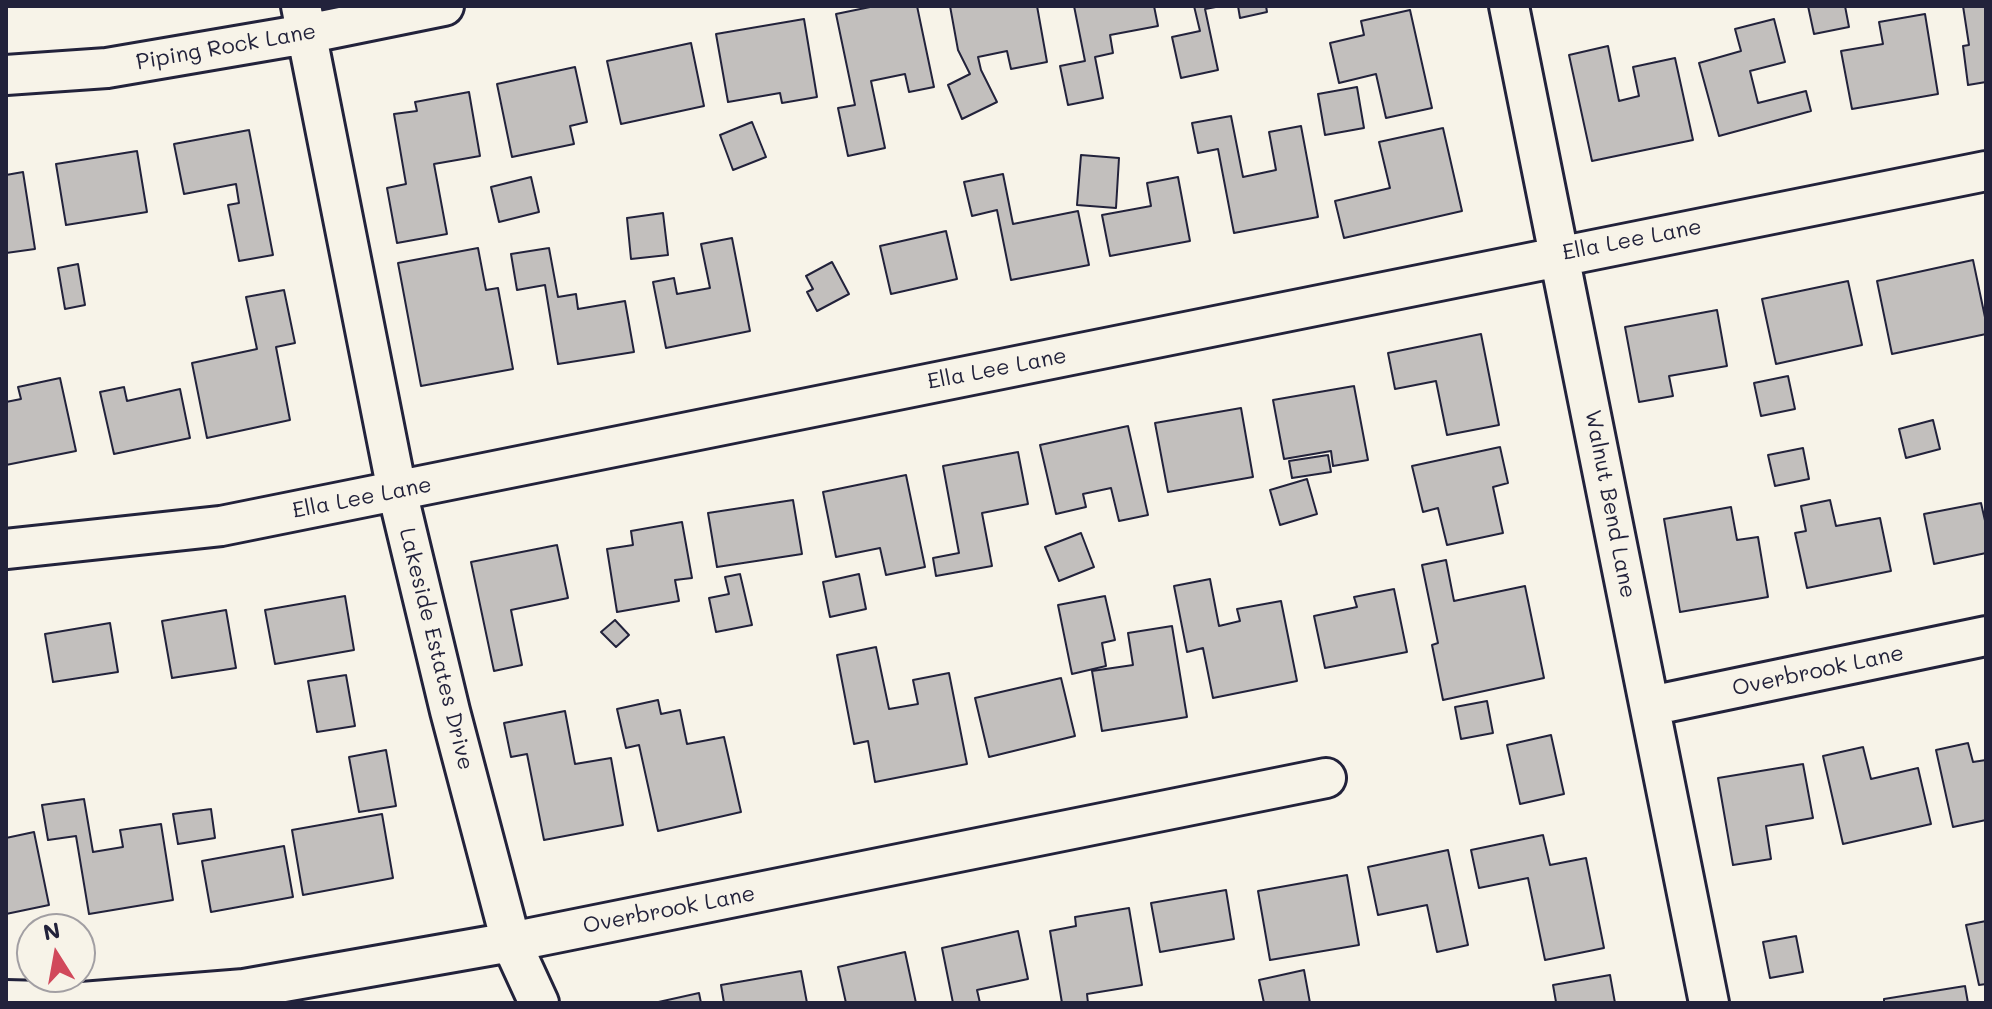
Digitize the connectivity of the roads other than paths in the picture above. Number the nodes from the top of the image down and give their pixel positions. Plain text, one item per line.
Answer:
1 (444, 6) edge
2 (1509, 6) edge
3 (304, 20) edge
4 (6, 75) edge
5 (1986, 171) edge
6 (1560, 255) junction
7 (397, 491) junction
8 (6, 549) edge
9 (1986, 636) edge
10 (1650, 706) junction
11 (1326, 778) dead end
12 (511, 942) junction
13 (6, 1000) edge
14 (539, 1003) edge
15 (1709, 1003) edge

1 - 3 street, Piping Rock Lane
2 - 6 street, Walnut Bend Lane
3 - 4 street, Piping Rock Lane
3 - 7 street, Lakeside Estates Drive
5 - 6 street, Ella Lee Lane
6 - 7 street, Ella Lee Lane
6 - 10 street, Walnut Bend Lane
7 - 8 street, Ella Lee Lane
7 - 12 street, Lakeside Estates Drive
9 - 10 street, Overbrook Lane
10 - 15 street, Walnut Bend Lane
11 - 12 street, Overbrook Lane
12 - 13 street, Overbrook Lane
12 - 14 street, Lakeside Estates Drive

